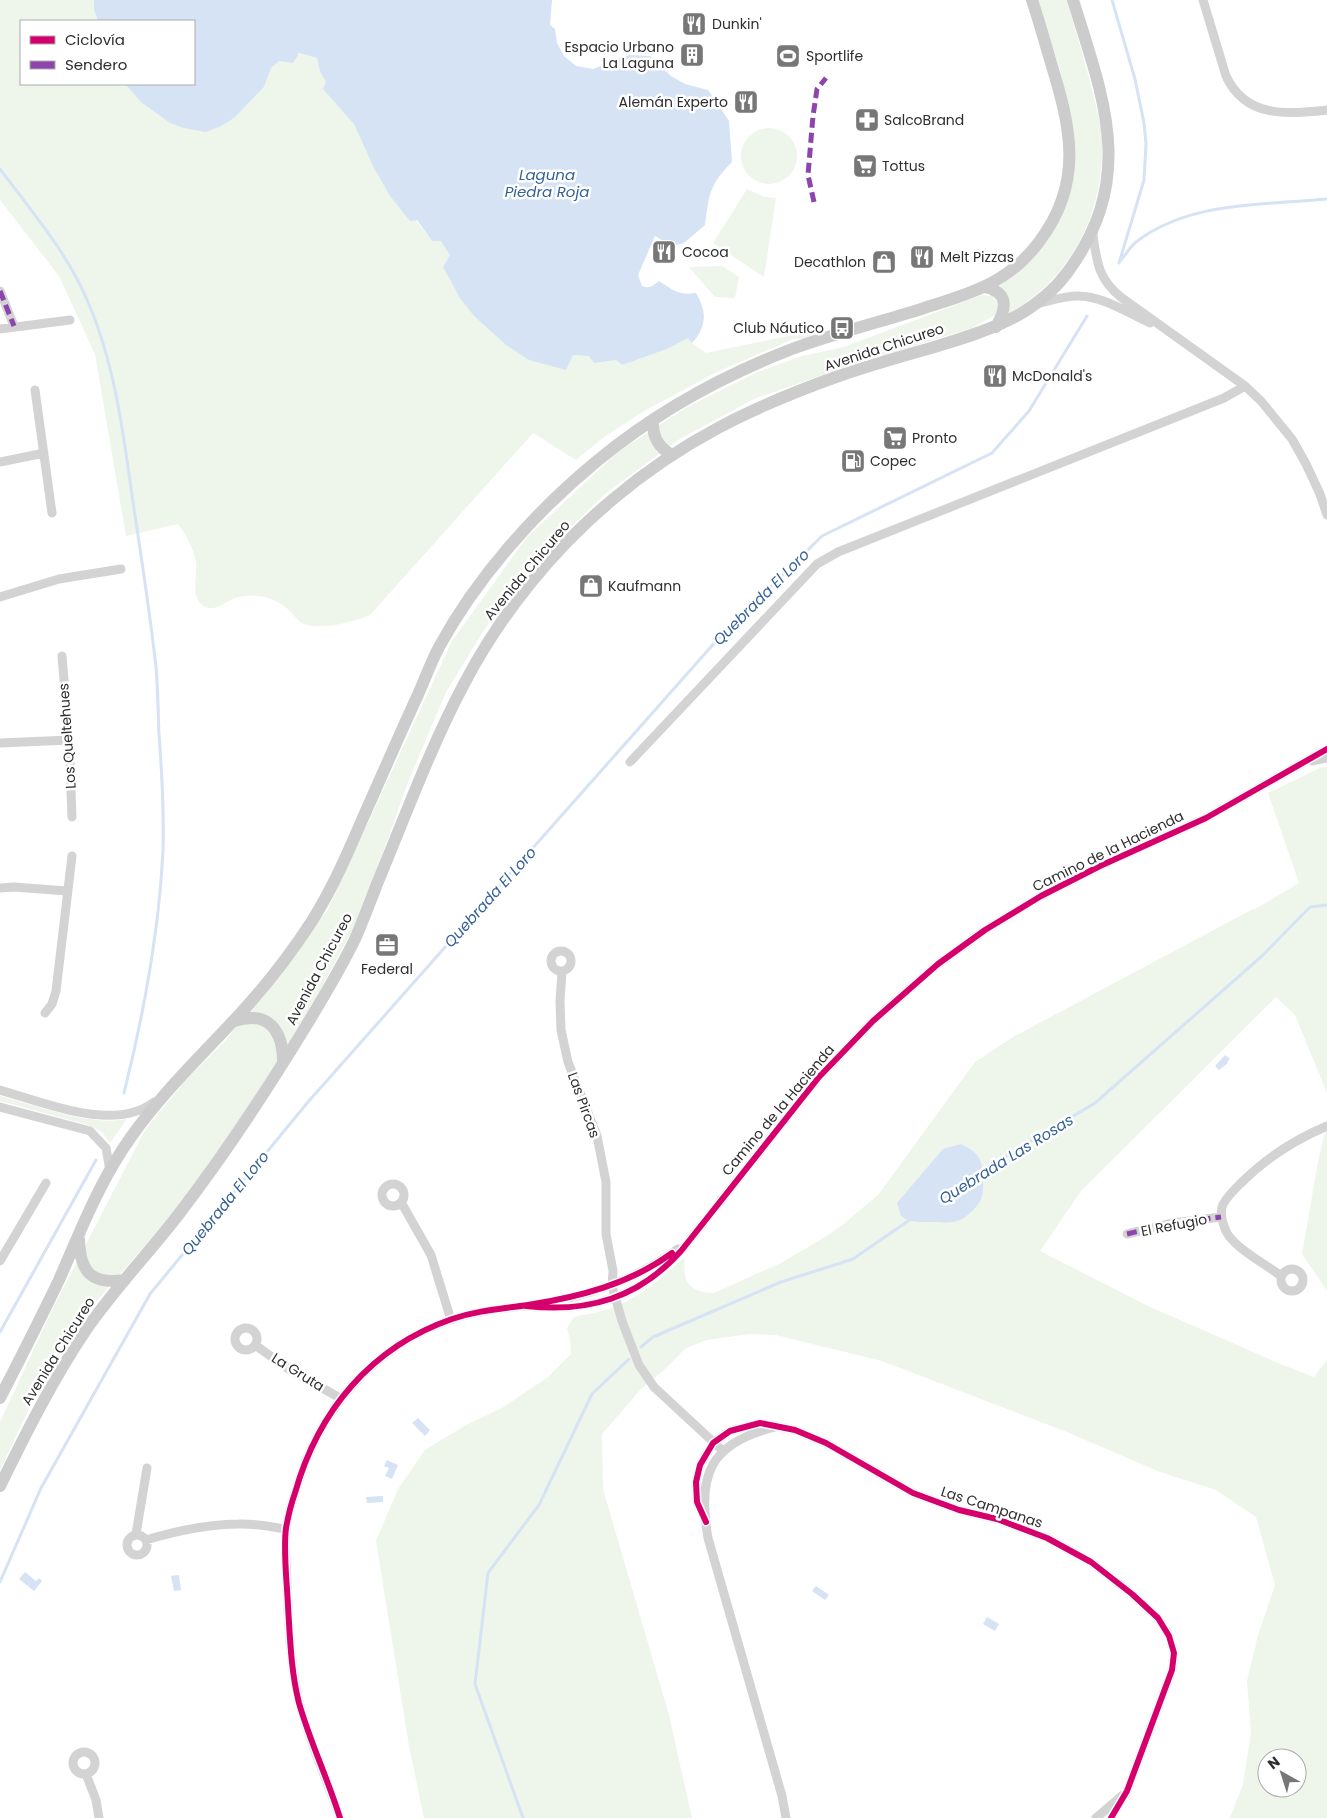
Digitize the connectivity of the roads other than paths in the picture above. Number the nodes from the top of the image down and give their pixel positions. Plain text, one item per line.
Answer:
1 (1032, 0) edge
2 (1074, 0) edge
3 (1203, 0) edge
4 (1327, 110) edge
5 (1092, 229) junction
6 (985, 287) junction
7 (0, 291) edge
8 (1037, 304) junction
9 (70, 320) dead end
10 (14, 326) junction
11 (996, 327) junction
12 (0, 329) edge
13 (1170, 332) junction
14 (1246, 386) junction
15 (35, 390) dead end
16 (653, 420) junction
17 (44, 454) junction
18 (672, 455) junction
19 (0, 462) edge
20 (52, 513) dead end
21 (1327, 515) edge
22 (122, 569) dead end
23 (0, 597) edge
24 (62, 656) dead end
25 (69, 740) junction
26 (0, 743) edge
27 (1327, 750) edge
28 (1327, 758) edge
29 (630, 762) dead end
30 (1307, 762) junction
31 (72, 817) dead end
32 (72, 856) dead end
33 (0, 888) edge
34 (67, 891) junction
35 (562, 971) dead end
36 (45, 1013) dead end
37 (234, 1021) junction
38 (283, 1062) junction
39 (0, 1090) edge
40 (160, 1098) junction
41 (0, 1107) edge
42 (1327, 1126) edge
43 (110, 1171) junction
44 (46, 1183) dead end
45 (400, 1202) dead end
46 (1221, 1217) junction
47 (79, 1234) junction
48 (1126, 1234) dead end
49 (688, 1241) junction
50 (0, 1261) edge
51 (1282, 1276) dead end
52 (125, 1280) junction
53 (612, 1286) junction
54 (615, 1298) junction
55 (526, 1306) junction
56 (451, 1320) junction
57 (255, 1345) dead end
58 (0, 1398) edge
59 (340, 1398) junction
60 (780, 1426) junction
61 (712, 1443) junction
62 (723, 1451) junction
63 (147, 1468) dead end
64 (0, 1486) edge
65 (706, 1522) junction
66 (286, 1529) junction
67 (136, 1534) junction
68 (146, 1540) junction
69 (86, 1774) dead end
70 (1127, 1791) junction
71 (99, 1818) edge
72 (340, 1818) edge
73 (786, 1818) edge
74 (1096, 1818) edge
75 (1111, 1818) edge

1 - 6 main road, Avenida Chicureo
2 - 5 main road, Avenida Chicureo
3 - 4 street
5 - 8 main road, Avenida Chicureo
5 - 13 street
6 - 11 main road
6 - 16 main road, Avenida Chicureo
7 - 10 street
8 - 11 main road, Avenida Chicureo
8 - 13 street
9 - 10 street
10 - 12 street
11 - 18 main road, Avenida Chicureo
13 - 14 street
14 - 21 street
14 - 29 street
15 - 17 street
16 - 18 main road
16 - 37 main road, Avenida Chicureo
17 - 19 street
17 - 20 street
18 - 38 main road, Avenida Chicureo
22 - 23 street
24 - 25 street, Los Queltehues
25 - 26 street
25 - 31 street, Los Queltehues
27 - 30 street, Camino de la Hacienda
28 - 30 street, Camino de la Hacienda
30 - 49 street, Camino de la Hacienda
32 - 34 street
33 - 34 street
34 - 36 street
35 - 53 street, Las Pircas
37 - 38 main road
37 - 40 main road, Avenida Chicureo
38 - 52 main road, Avenida Chicureo
39 - 40 street
40 - 43 main road, Avenida Chicureo
41 - 43 street
42 - 46 street, El Refugio
43 - 47 main road, Avenida Chicureo
44 - 50 street
45 - 56 street
46 - 48 street, El Refugio
46 - 51 street, El Refugio
47 - 52 main road
47 - 58 main road, Avenida Chicureo
49 - 53 street, Camino de la Hacienda
49 - 54 street, Camino de la Hacienda
52 - 64 main road, Avenida Chicureo
53 - 54 street, Las Pircas
53 - 55 street, Camino de la Hacienda
54 - 55 street, Camino de la Hacienda
54 - 61 street
55 - 56 street, Camino de la Hacienda
56 - 59 street, Camino de la Hacienda
57 - 59 street, La Gruta
59 - 66 street, Camino de la Hacienda
60 - 61 street, Las Campanas
60 - 62 street, Las Campanas
60 - 70 street, Las Campanas
61 - 62 street
61 - 65 street, Las Campanas
62 - 65 street, Las Campanas
63 - 67 street
65 - 73 street, Las Campanas
66 - 68 street
66 - 72 street, Camino de la Hacienda
67 - 68 street
67 - 68 street
69 - 71 street
70 - 74 street, Las Campanas
70 - 75 street, Las Campanas

